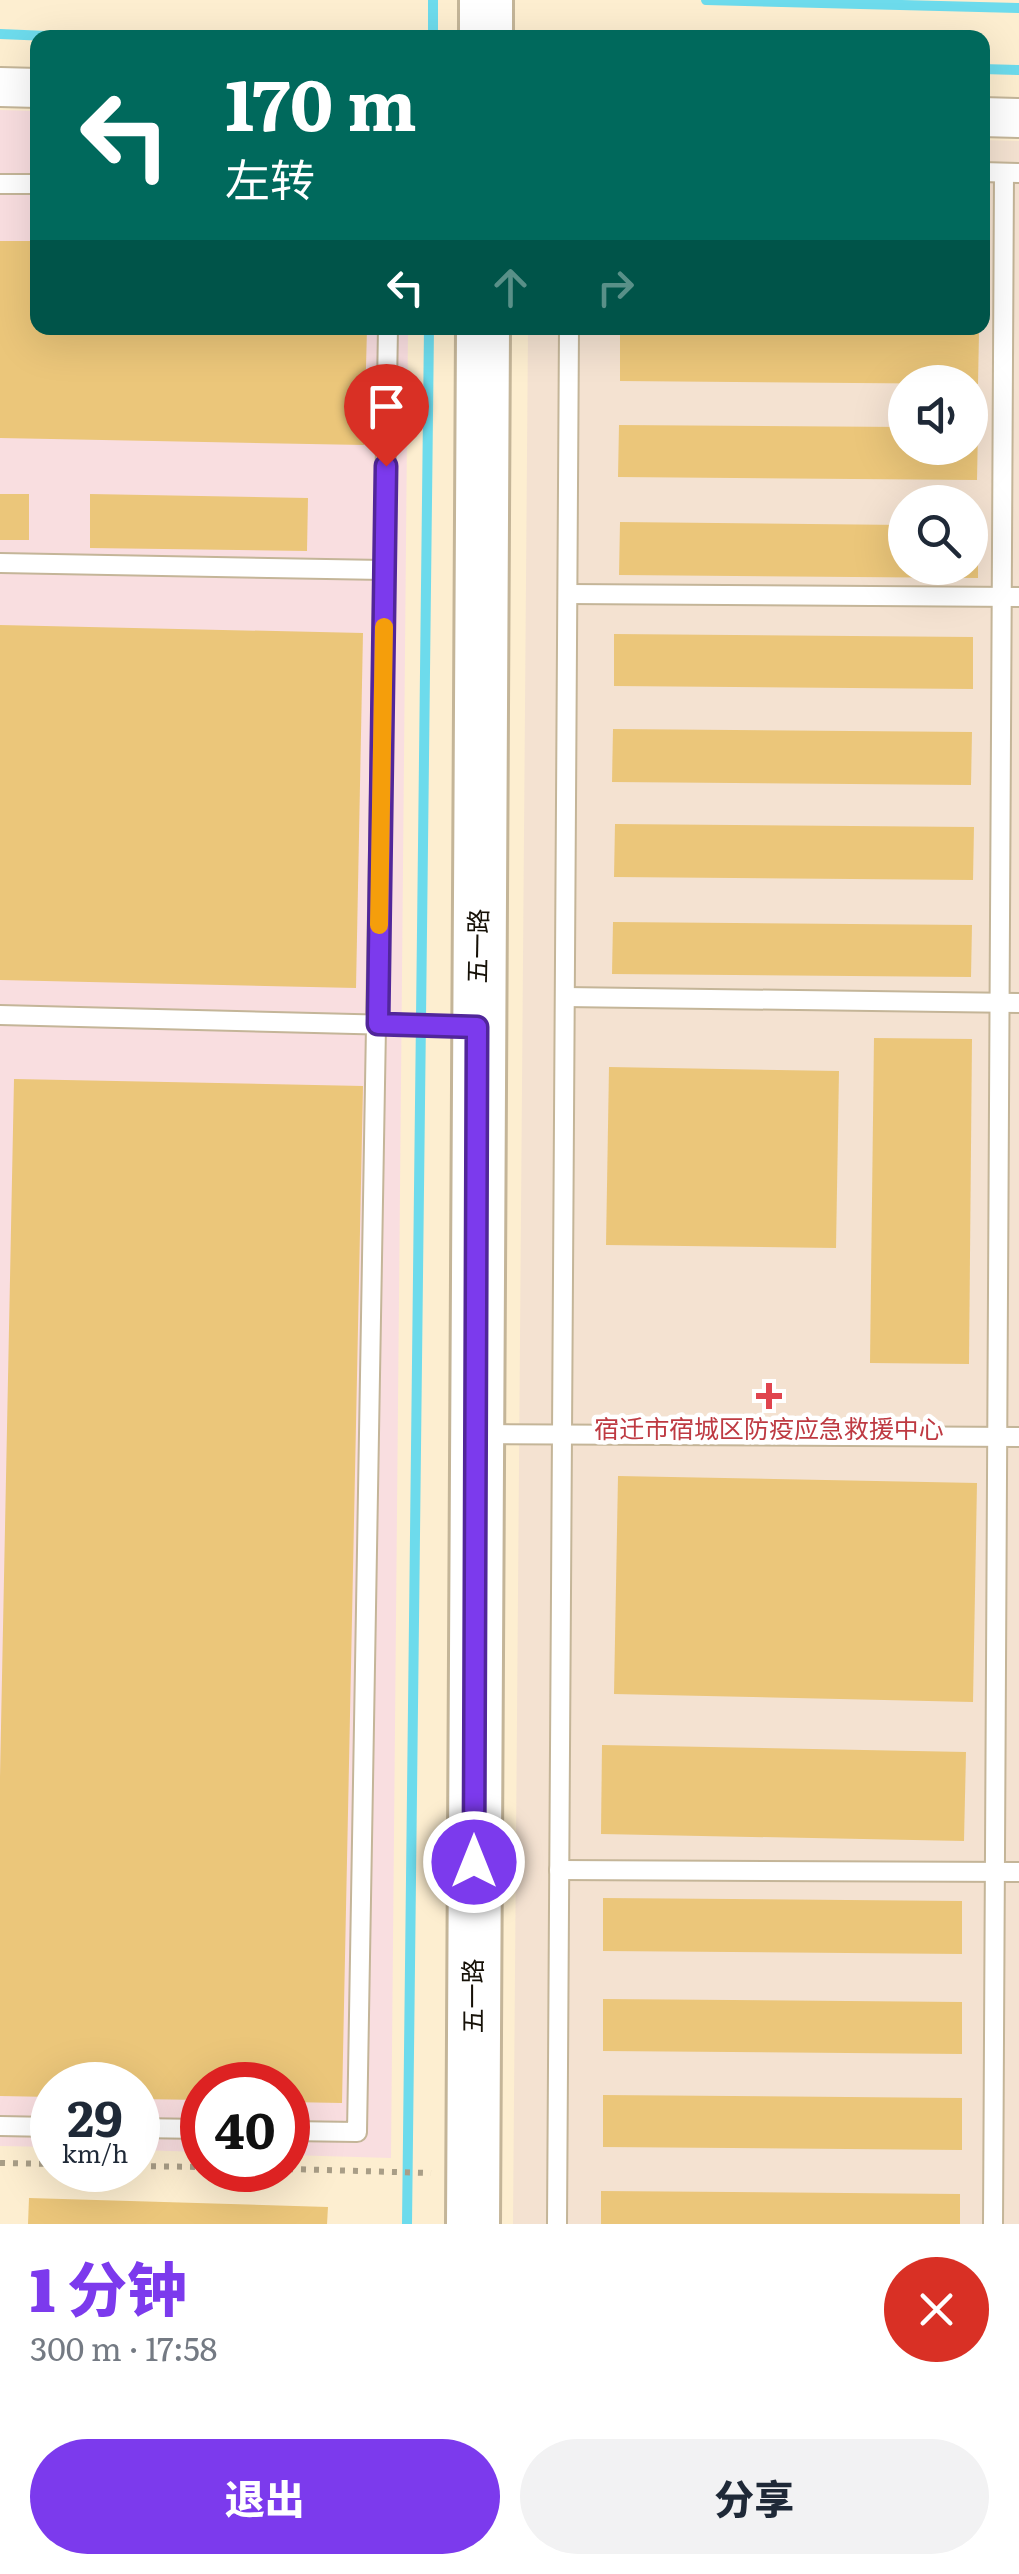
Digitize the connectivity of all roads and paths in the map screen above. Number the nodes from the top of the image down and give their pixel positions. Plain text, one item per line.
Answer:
1 (486, 0) edge
2 (486, 30) edge
3 (0, 87) edge
4 (30, 88) edge
5 (990, 117) edge
6 (1019, 118) edge
7 (1012, 173) edge
8 (0, 184) edge
9 (30, 184) edge
10 (388, 335) edge
11 (483, 335) edge
12 (569, 335) edge
13 (0, 563) edge
14 (384, 570) junction
15 (568, 594) junction
16 (1011, 597) edge
17 (565, 998) junction
18 (1010, 1003) edge
19 (0, 1015) edge
20 (378, 1024) junction
21 (477, 1027) junction
22 (476, 1434) junction
23 (562, 1434) junction
24 (999, 1437) junction
25 (1019, 1437) edge
26 (559, 1870) junction
27 (996, 1872) junction
28 (1019, 1872) edge
29 (0, 2126) edge
30 (30, 2127) edge
31 (310, 2131) edge
32 (0, 2162) edge
33 (30, 2163) edge
34 (310, 2170) edge
35 (421, 2172) dead end
36 (473, 2224) edge
37 (557, 2224) edge
38 (994, 2224) edge

1 - 2 street
3 - 4 street
5 - 6 street
7 - 16 lane
8 - 9 lane
10 - 14 lane
11 - 21 street, 五一路
12 - 15 lane
13 - 14 lane
14 - 20 lane
15 - 16 lane
15 - 17 lane
16 - 18 lane
17 - 18 lane
17 - 23 lane
18 - 24 lane
19 - 20 lane
20 - 21 lane
20 - 31 lane
21 - 22 street, 五一路
22 - 23 lane
22 - 36 street, 五一路
23 - 24 lane
23 - 26 lane
24 - 25 lane
24 - 27 lane
26 - 27 lane
26 - 37 lane
27 - 28 lane
27 - 38 lane
29 - 30 lane
32 - 33 path
34 - 35 path

